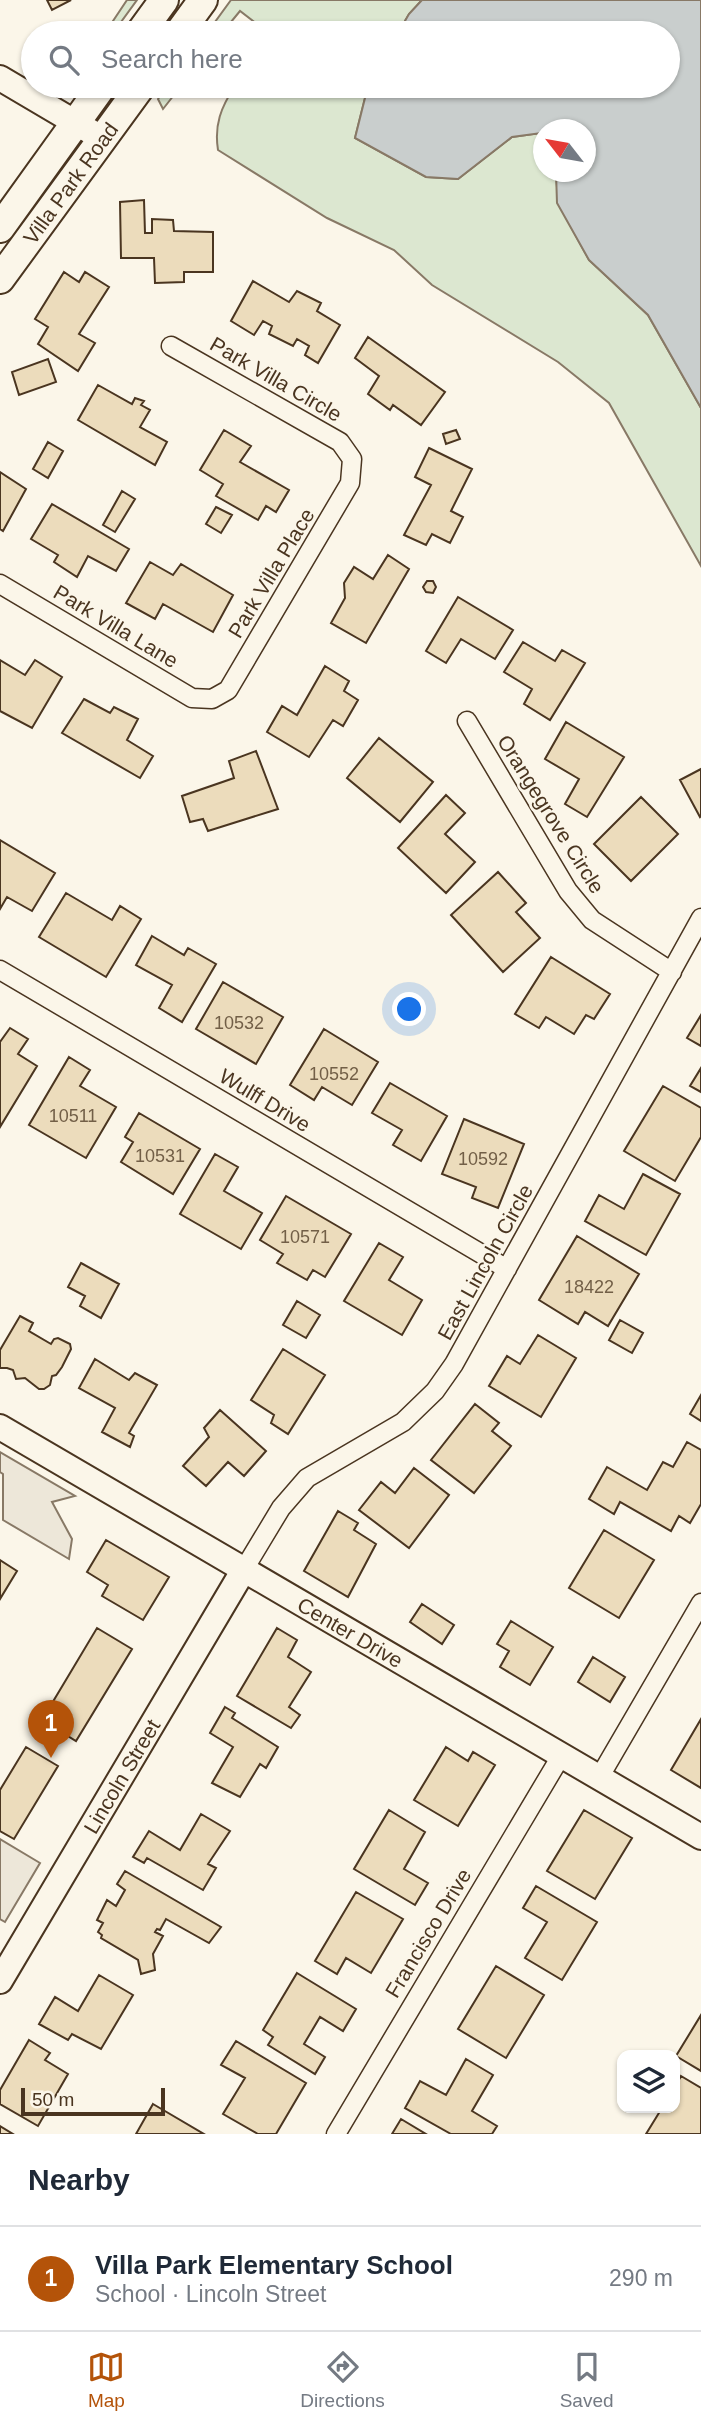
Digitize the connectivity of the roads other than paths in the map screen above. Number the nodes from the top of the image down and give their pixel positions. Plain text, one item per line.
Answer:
1 (163, 0) edge
2 (203, 0) edge
3 (148, 21) edge
4 (188, 21) edge
5 (0, 78) edge
6 (21, 90) edge
7 (34, 98) edge
8 (93, 98) edge
9 (132, 98) edge
10 (75, 122) junction
11 (103, 139) junction
12 (0, 228) edge
13 (0, 279) edge
14 (171, 346) dead end
15 (352, 459) joint
16 (0, 584) edge
17 (212, 699) joint
18 (467, 721) dead end
19 (701, 918) edge
20 (0, 970) edge
21 (672, 972) junction
22 (506, 1269) junction
23 (0, 1427) edge
24 (243, 1571) junction
25 (701, 1603) edge
26 (561, 1756) junction
27 (599, 1778) junction
28 (701, 1837) edge
29 (0, 1981) edge
30 (336, 2134) edge

1 - 3 main road
2 - 4 main road
5 - 6 street
7 - 10 street
8 - 10 main road, Villa Park Road
9 - 11 main road, Villa Park Road
10 - 11 street
10 - 12 main road, Villa Park Road
11 - 13 main road, Villa Park Road
14 - 15 street, Park Villa Circle
15 - 17 street, Park Villa Place
16 - 17 street, Park Villa Lane
18 - 21 street, Orangegrove Circle
19 - 21 street, East Lincoln Circle
20 - 22 street, Wulff Drive
21 - 22 street, East Lincoln Circle
22 - 24 street, East Lincoln Circle
23 - 24 street, Center Drive
24 - 26 street, Center Drive
24 - 29 street, Lincoln Street
25 - 27 street
26 - 27 street, Center Drive
26 - 30 street, Francisco Drive
27 - 28 street, Center Drive

